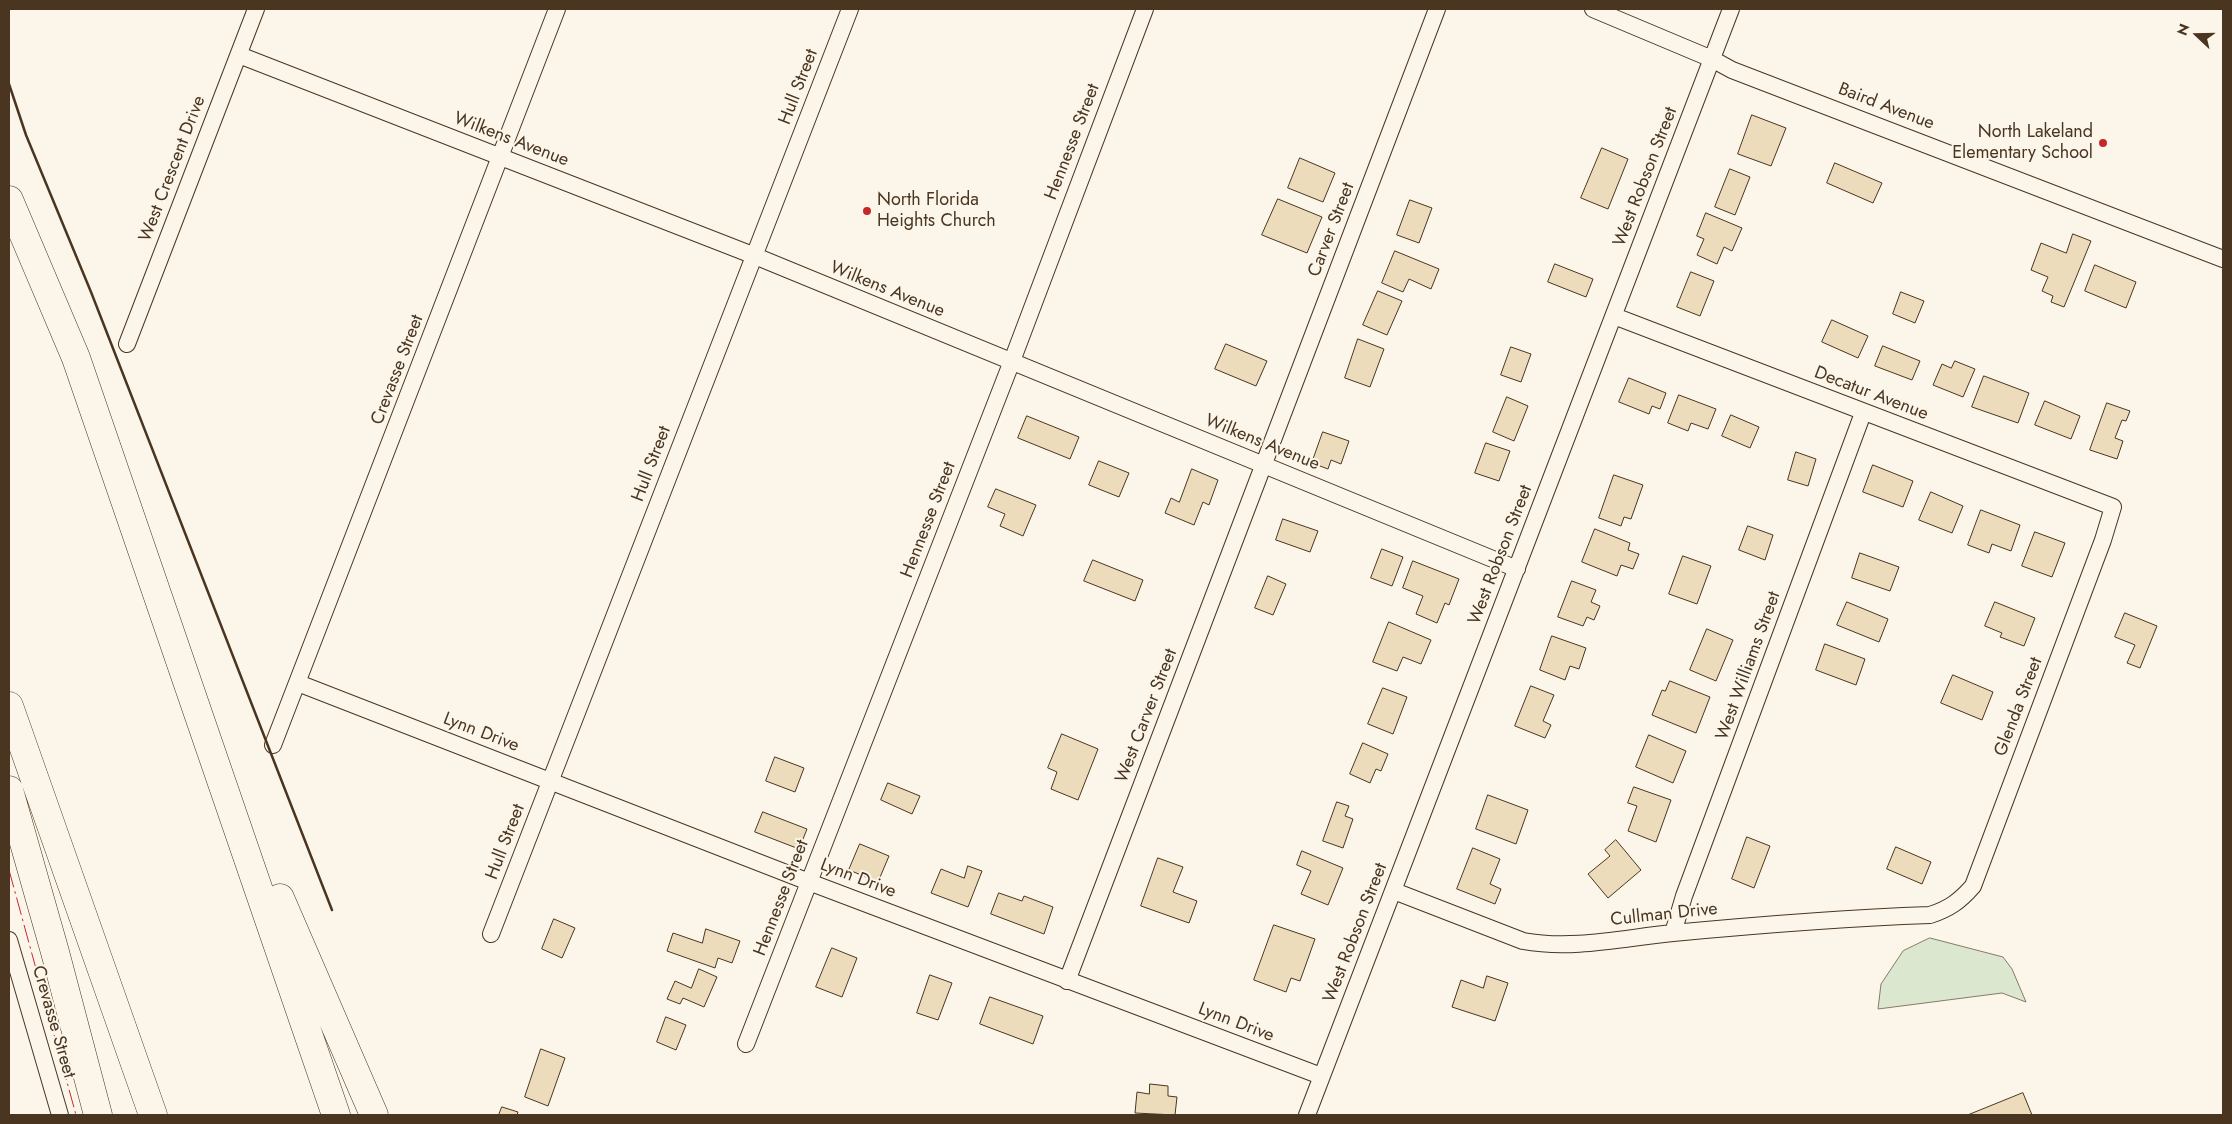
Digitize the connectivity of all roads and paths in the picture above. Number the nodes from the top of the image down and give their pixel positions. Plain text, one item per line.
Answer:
1 (557, 9) edge
2 (850, 9) edge
3 (1145, 9) edge
4 (1438, 9) edge
5 (1593, 9) edge
6 (1731, 9) edge
7 (251, 10) edge
8 (239, 54) junction
9 (1712, 59) junction
10 (501, 158) junction
11 (9, 200) edge
12 (755, 256) junction
13 (2223, 259) edge
14 (1614, 316) junction
15 (127, 344) dead end
16 (1012, 362) junction
17 (1863, 412) junction
18 (1264, 466) junction
19 (2113, 507) joint
20 (1517, 569) junction
21 (298, 683) junction
22 (9, 706) edge
23 (198, 708) junction
24 (273, 745) dead end
25 (551, 781) junction
26 (9, 790) edge
27 (810, 882) junction
28 (1394, 891) junction
29 (1946, 910) joint
30 (1673, 933) junction
31 (491, 934) dead end
32 (9, 940) edge
33 (1067, 981) junction
34 (746, 1044) dead end
35 (1321, 1076) junction
36 (60, 1115) edge
37 (98, 1115) edge
38 (153, 1115) edge
39 (336, 1115) edge
40 (374, 1115) edge
41 (1306, 1115) edge

1 - 10 street, Crevasse Street
2 - 12 street, Hull Street
3 - 16 street, Hennesse Street
4 - 18 street, Carver Street
5 - 9 street, Baird Avenue
6 - 9 street, West Robson Street
7 - 8 street, West Crescent Drive
8 - 10 street, Wilkens Avenue
8 - 15 street, West Crescent Drive
9 - 13 street, Baird Avenue
9 - 14 street, West Robson Street
10 - 12 street, Wilkens Avenue
10 - 21 street, Crevasse Street
11 - 23 highway
12 - 16 street, Wilkens Avenue
12 - 25 street, Hull Street
14 - 17 street, Decatur Avenue
14 - 20 street, West Robson Street
16 - 18 street, Wilkens Avenue
16 - 27 street, Hennesse Street
17 - 19 street, Decatur Avenue
17 - 30 street, West Williams Street
18 - 20 street, Wilkens Avenue
18 - 33 street, West Carver Street
19 - 29 street, Glenda Street
20 - 28 street, West Robson Street
21 - 24 street, Crevasse Street
21 - 25 street, Lynn Drive
22 - 38 highway
23 - 39 highway
23 - 40 highway
25 - 27 street, Lynn Drive
25 - 31 street, Hull Street
26 - 37 highway
27 - 33 street, Lynn Drive
27 - 34 street, Hennesse Street
28 - 30 street, Cullman Drive
28 - 35 street, West Robson Street
29 - 30 street, Cullman Drive
32 - 36 street, Crevasse Street
33 - 35 street, Lynn Drive
35 - 41 street, West Robson Street

